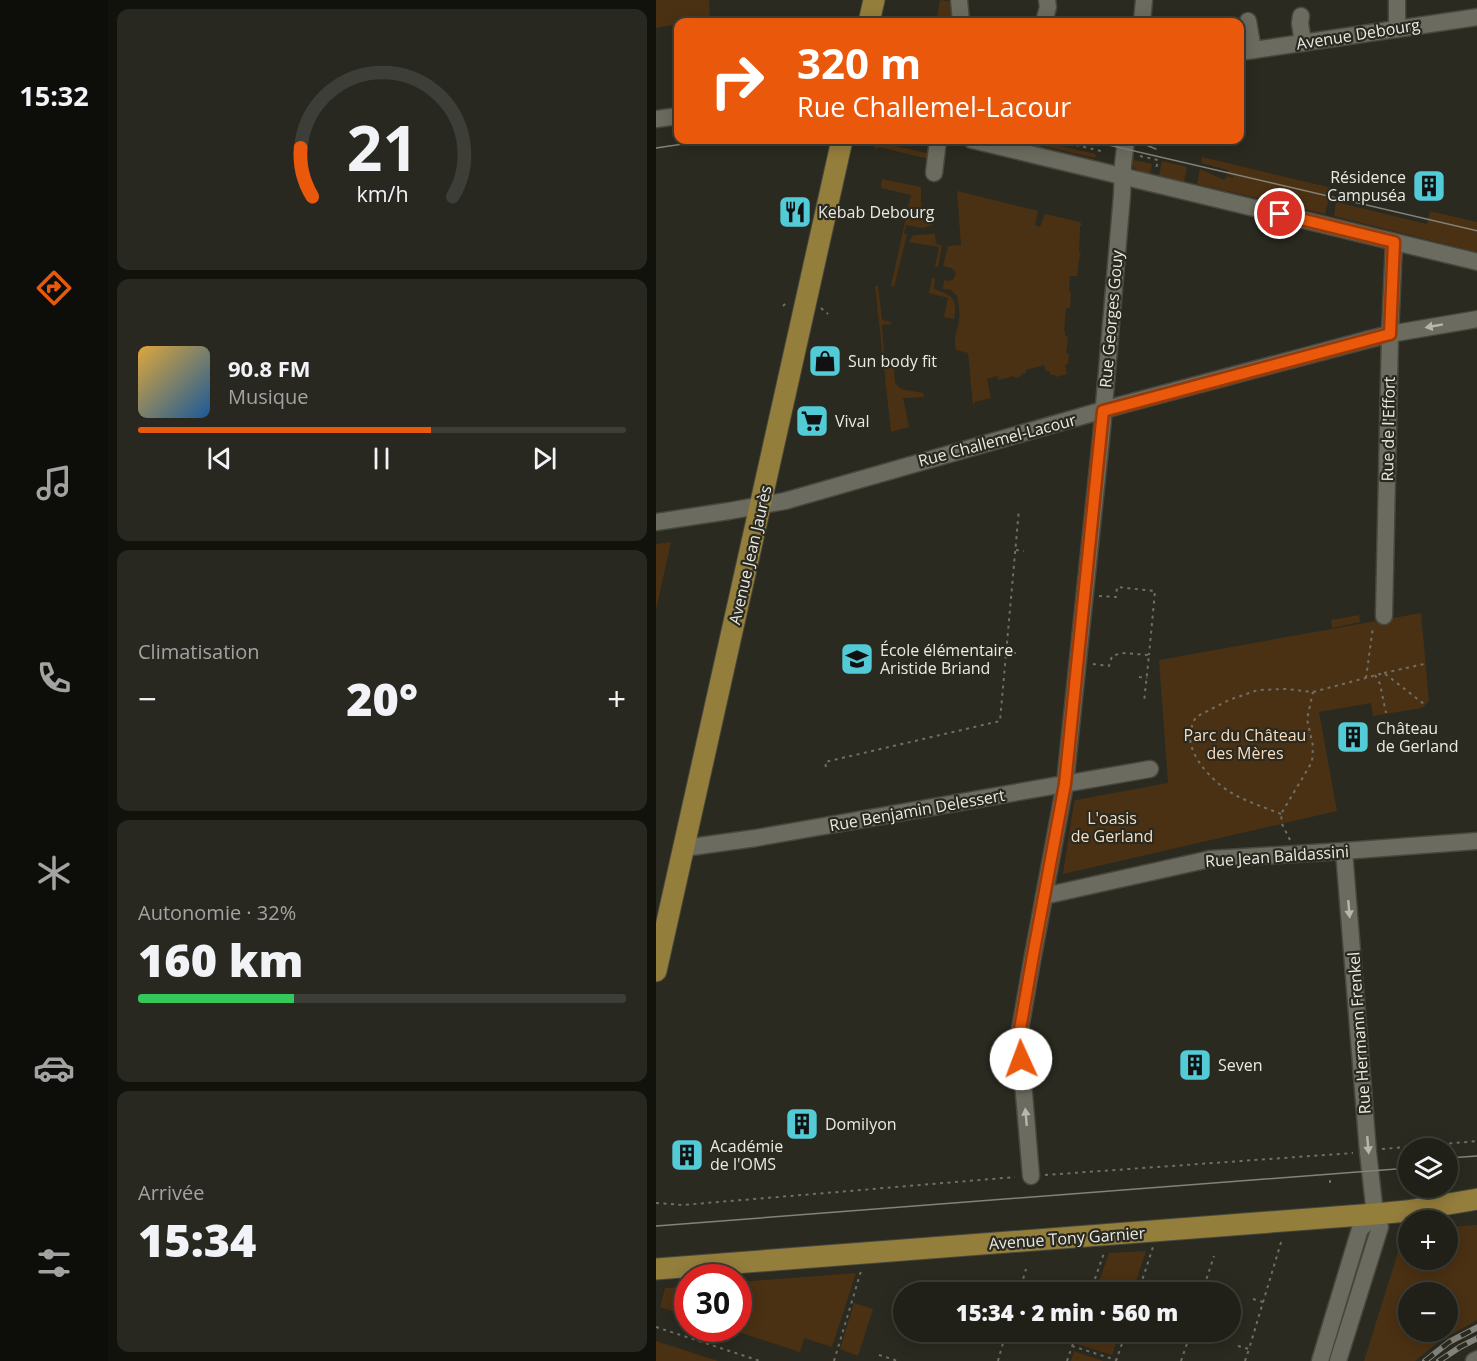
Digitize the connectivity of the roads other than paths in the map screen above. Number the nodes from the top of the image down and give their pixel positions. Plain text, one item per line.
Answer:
1 (874, 0) edge
2 (959, 0) edge
3 (1047, 0) edge
4 (1144, 0) edge
5 (1397, 0) edge
6 (1301, 16) dead end
7 (1478, 17) edge
8 (870, 18) edge
9 (961, 18) edge
10 (1045, 18) edge
11 (1142, 18) edge
12 (1248, 21) dead end
13 (1397, 29) junction
14 (1303, 43) junction
15 (1246, 51) edge
16 (674, 117) edge
17 (656, 119) edge
18 (841, 144) edge
19 (938, 144) edge
20 (988, 144) edge
21 (1126, 144) edge
22 (934, 173) dead end
23 (1122, 176) junction
24 (1394, 242) junction
25 (1478, 262) edge
26 (1478, 319) edge
27 (1390, 334) junction
28 (1103, 411) junction
29 (761, 505) junction
30 (656, 522) edge
31 (1379, 619) road end
32 (1150, 770) dead end
33 (1065, 784) junction
34 (1478, 841) edge
35 (684, 848) junction
36 (1344, 851) junction
37 (1044, 896) junction
38 (656, 970) edge
39 (1031, 1176) dead end
40 (1478, 1199) edge
41 (1375, 1214) junction
42 (656, 1269) edge
43 (1320, 1361) edge
44 (1338, 1361) edge

1 - 8 main road
2 - 9 street
3 - 10 street
4 - 11 street
5 - 13 street
6 - 14 street
7 - 13 street, Avenue Debourg
12 - 15 street
13 - 14 street, Avenue Debourg
14 - 15 street, Avenue Debourg
16 - 17 street
18 - 29 main road, Avenue Jean Jaurès
19 - 22 street
20 - 23 street
21 - 23 street, Rue Georges Gouy
23 - 24 street
23 - 28 street, Rue Georges Gouy
24 - 25 street
24 - 27 street, Rue de l'Effort
26 -> 27 street, Rue Challemel-Lacour
27 - 28 street, Rue Challemel-Lacour
27 - 31 street, Rue de l'Effort
28 - 29 street, Rue Challemel-Lacour
28 - 33 street, Rue Georges Gouy
29 - 30 street, Rue Challemel-Lacour
29 - 35 main road, Avenue Jean Jaurès
32 - 33 street, Rue Benjamin Delessert
33 - 35 street, Rue Benjamin Delessert
33 - 37 street, Rue Georges Gouy
34 - 36 street, Rue Jean Baldassini
35 - 38 main road, Avenue Jean Jaurès
36 - 37 street, Rue Jean Baldassini
36 -> 41 street, Rue Hermann Frenkel
39 -> 37 street, Rue Georges Gouy
40 - 41 main road, Avenue Tony Garnier
41 - 42 main road, Avenue Tony Garnier
41 - 43 street
41 - 44 street, Rue Hermann Frenkel

